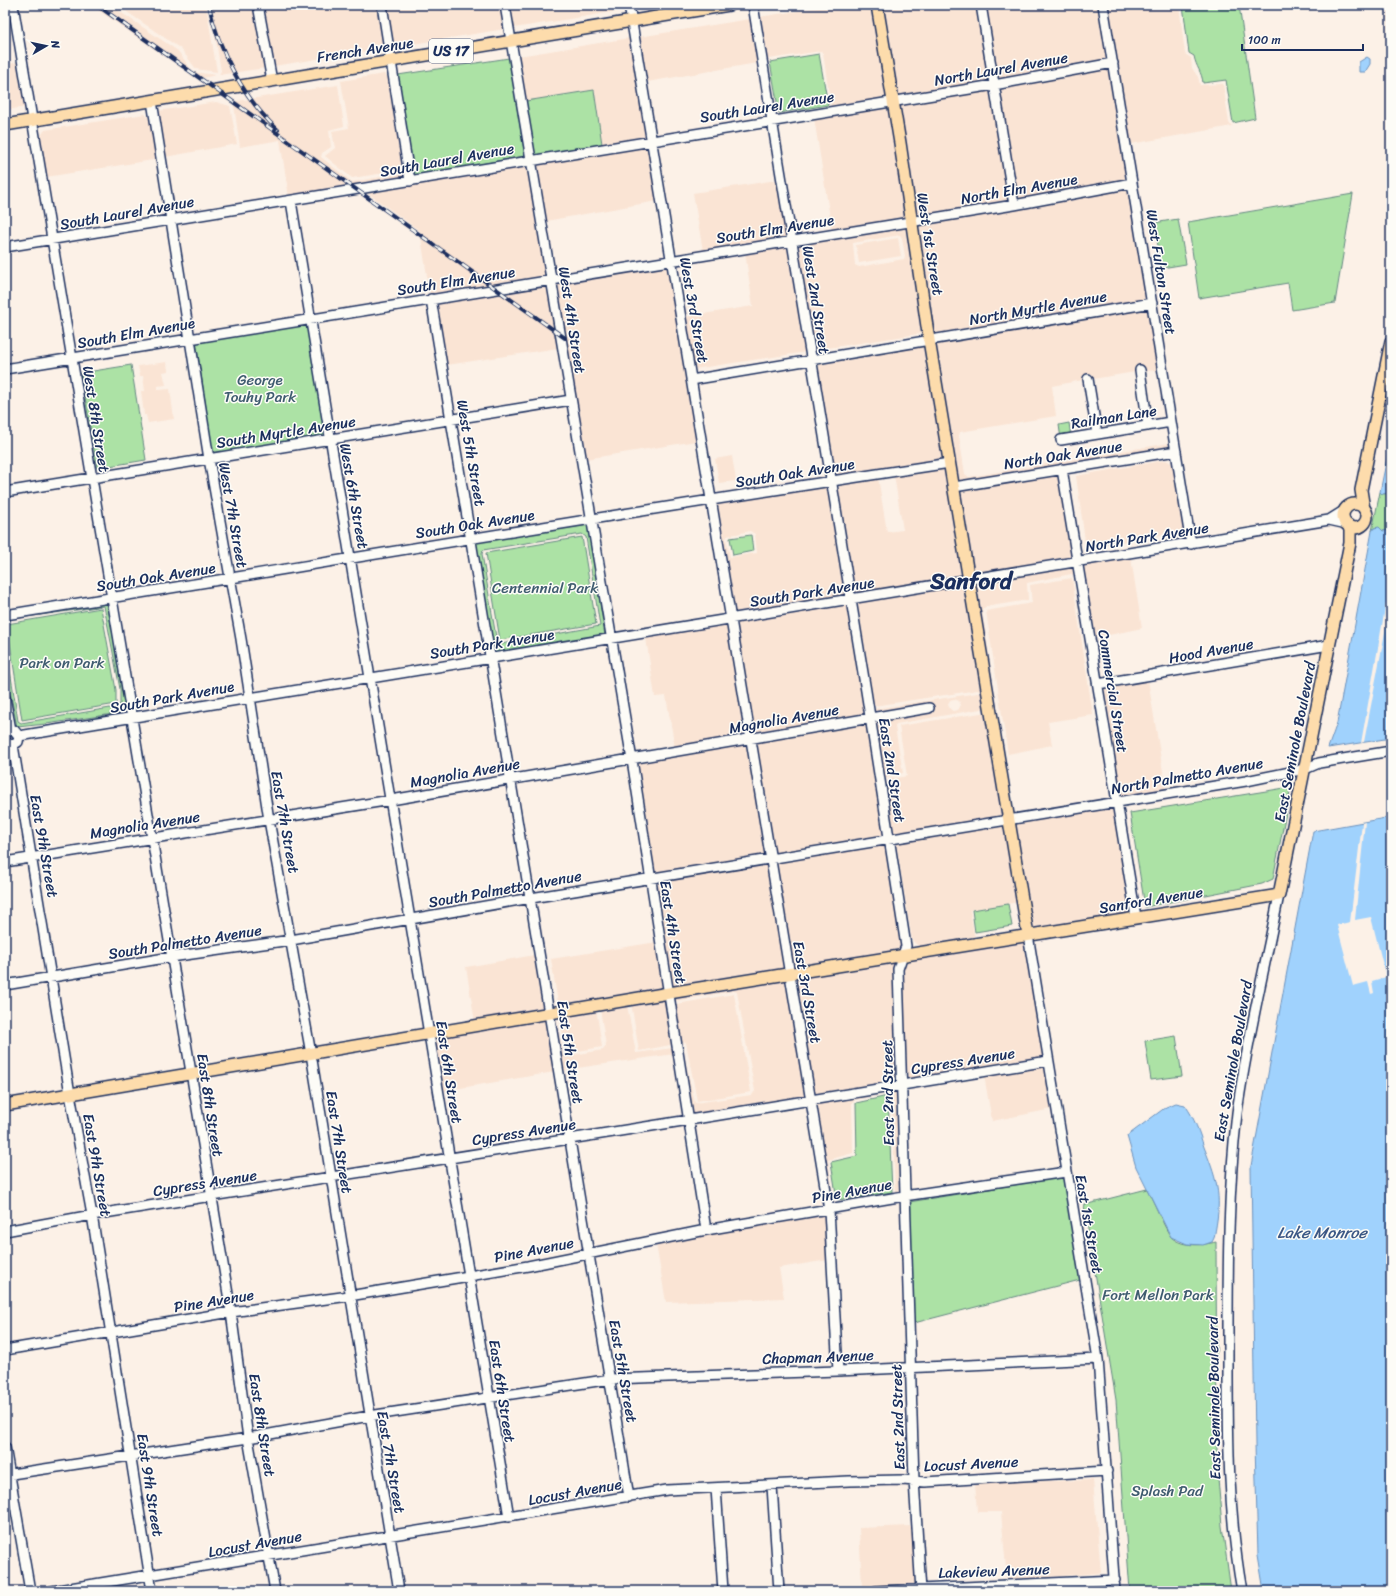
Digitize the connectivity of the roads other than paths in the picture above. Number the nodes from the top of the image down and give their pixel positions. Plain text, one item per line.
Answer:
1 (13, 5) edge
2 (258, 5) edge
3 (382, 5) edge
4 (505, 5) edge
5 (629, 5) edge
6 (729, 5) edge
7 (753, 5) edge
8 (877, 5) edge
9 (981, 5) edge
10 (1104, 5) edge
11 (632, 21) junction
12 (511, 41) junction
13 (391, 61) junction
14 (1113, 63) junction
15 (272, 81) junction
16 (994, 85) junction
17 (893, 100) junction
18 (152, 101) junction
19 (33, 120) junction
20 (771, 121) junction
21 (5, 125) edge
22 (652, 140) junction
23 (531, 160) junction
24 (410, 181) junction
25 (1132, 183) junction
26 (291, 200) junction
27 (1014, 204) junction
28 (170, 219) junction
29 (911, 221) junction
30 (52, 239) junction
31 (793, 241) junction
32 (5, 247) edge
33 (671, 260) junction
34 (551, 280) junction
35 (431, 299) junction
36 (1152, 303) junction
37 (310, 320) junction
38 (190, 338) junction
39 (930, 340) junction
40 (1391, 341) edge
41 (73, 358) junction
42 (811, 360) junction
43 (5, 369) edge
44 (1140, 370) dead end
45 (1088, 378) dead end
46 (692, 380) junction
47 (571, 400) junction
48 (451, 420) junction
49 (1171, 422) junction
50 (1148, 426) junction
51 (1097, 434) junction
52 (330, 439) junction
53 (1061, 440) dead end
54 (1176, 451) junction
55 (209, 459) junction
56 (950, 463) junction
57 (1062, 469) junction
58 (91, 478) junction
59 (831, 480) junction
60 (954, 487) junction
61 (1361, 490) junction
62 (5, 492) edge
63 (711, 500) junction
64 (1348, 508) junction
65 (1364, 509) junction
66 (592, 520) junction
67 (1329, 520) junction
68 (1347, 525) junction
69 (1361, 526) junction
70 (471, 538) junction
71 (1350, 543) junction
72 (1191, 544) junction
73 (351, 557) junction
74 (1077, 562) junction
75 (231, 579) junction
76 (970, 580) junction
77 (111, 598) junction
78 (850, 599) junction
79 (5, 615) edge
80 (730, 619) junction
81 (610, 639) junction
82 (1329, 645) junction
83 (490, 658) junction
84 (370, 678) junction
85 (1098, 684) junction
86 (250, 697) junction
87 (5, 698) edge
88 (929, 708) dead end
89 (131, 718) junction
90 (870, 718) junction
91 (8, 733) edge
92 (19, 736) junction
93 (751, 739) junction
94 (5, 740) edge
95 (13, 745) junction
96 (1391, 750) edge
97 (632, 760) junction
98 (1305, 769) junction
99 (511, 779) junction
100 (391, 800) junction
101 (1117, 802) junction
102 (1009, 819) junction
103 (269, 820) junction
104 (151, 839) junction
105 (889, 840) junction
106 (32, 857) junction
107 (770, 859) junction
108 (5, 862) edge
109 (650, 878) junction
110 (1279, 895) junction
111 (531, 898) junction
112 (1136, 917) junction
113 (410, 919) junction
114 (1028, 935) junction
115 (291, 940) junction
116 (903, 955) junction
117 (171, 957) junction
118 (790, 974) junction
119 (52, 978) junction
120 (5, 985) edge
121 (669, 993) junction
122 (549, 1014) junction
123 (429, 1034) junction
124 (310, 1054) junction
125 (1048, 1061) junction
126 (191, 1075) junction
127 (902, 1085) junction
128 (70, 1094) junction
129 (812, 1099) junction
130 (5, 1105) edge
131 (689, 1120) junction
132 (570, 1139) junction
133 (449, 1158) junction
134 (1066, 1172) junction
135 (330, 1176) junction
136 (904, 1196) junction
137 (211, 1197) junction
138 (829, 1210) junction
139 (92, 1215) junction
140 (706, 1230) junction
141 (5, 1231) edge
142 (588, 1254) junction
143 (469, 1276) junction
144 (349, 1296) junction
145 (231, 1312) junction
146 (111, 1332) junction
147 (5, 1350) edge
148 (1098, 1359) junction
149 (910, 1367) junction
150 (838, 1371) junction
151 (610, 1379) junction
152 (490, 1398) junction
153 (369, 1416) junction
154 (248, 1438) junction
155 (5, 1447) edge
156 (131, 1456) junction
157 (1106, 1471) junction
158 (7, 1474) edge
159 (914, 1480) junction
160 (772, 1486) junction
161 (716, 1488) junction
162 (629, 1497) junction
163 (509, 1517) junction
164 (389, 1535) junction
165 (269, 1556) junction
166 (149, 1576) junction
167 (1115, 1580) junction
168 (921, 1590) edge
169 (30, 1591) edge
170 (52, 1591) edge
171 (152, 1591) edge
172 (275, 1591) edge
173 (399, 1591) edge
174 (723, 1591) edge
175 (779, 1591) edge
176 (876, 1591) edge
177 (1116, 1591) edge
178 (1242, 1591) edge

1 - 19 street, West 8th Street
2 - 15 street
3 - 13 street
4 - 12 street, West 4th Street
5 - 11 street, West 3rd Street
6 - 11 main road, French Avenue / US 17
7 - 20 street, West 2nd Street
8 - 17 main road, West 1st Street
9 - 16 street
10 - 14 street, West Fulton Street
11 - 12 main road, French Avenue / US 17
11 - 22 street, West 3rd Street
12 - 13 main road, French Avenue / US 17
12 - 23 street, West 4th Street
13 - 15 main road, French Avenue / US 17
13 - 24 street
14 - 16 street, North Laurel Avenue
14 - 25 street, West Fulton Street
15 - 18 main road, French Avenue / US 17
16 - 17 street, North Laurel Avenue
16 - 27 street
17 - 20 street, South Laurel Avenue
17 - 29 main road, West 1st Street
18 - 19 main road, French Avenue / US 17
18 - 28 street, West 7th Street
19 - 21 main road, French Avenue / US 17
19 - 30 street, West 8th Street
20 - 22 street, South Laurel Avenue
20 - 31 street, West 2nd Street
22 - 23 street, South Laurel Avenue
22 - 33 street, West 3rd Street
23 - 24 street, South Laurel Avenue
23 - 34 street, West 4th Street
24 - 26 street, South Laurel Avenue
25 - 27 street, North Elm Avenue
25 - 36 street, West Fulton Street
26 - 28 street, South Laurel Avenue
26 - 37 street, West 6th Street
27 - 29 street, North Elm Avenue
28 - 30 street, South Laurel Avenue
28 - 38 street, West 7th Street
29 - 31 street, South Elm Avenue
29 - 39 main road, West 1st Street
30 - 32 street, South Laurel Avenue
30 - 41 street, West 8th Street
31 - 33 street, South Elm Avenue
31 - 42 street, West 2nd Street
33 - 34 street, South Elm Avenue
33 - 46 street, West 3rd Street
34 - 35 street, South Elm Avenue
34 - 47 street, West 4th Street
35 - 37 street, South Elm Avenue
35 - 48 street, West 5th Street
36 - 39 street, North Myrtle Avenue
36 - 49 street, West Fulton Street
37 - 38 street, South Elm Avenue
37 - 52 street, West 6th Street
38 - 41 street, South Elm Avenue
38 - 55 street, West 7th Street
39 - 42 street
39 - 56 main road, West 1st Street
40 - 61 main road
41 - 43 street, South Elm Avenue
41 - 58 street, West 8th Street
42 - 46 street
42 - 59 street, West 2nd Street
44 - 50 street
45 - 51 street
46 - 63 street, West 3rd Street
47 - 48 street, South Myrtle Avenue
47 - 66 street, West 4th Street
48 - 52 street, South Myrtle Avenue
48 - 70 street, West 5th Street
49 - 50 street, Railman Lane
49 - 54 street, West Fulton Street
50 - 51 street, Railman Lane
51 - 53 street, Railman Lane
52 - 55 street, South Myrtle Avenue
52 - 73 street, West 6th Street
54 - 57 street, North Oak Avenue
54 - 72 street, West Fulton Street
55 - 58 street, South Myrtle Avenue
55 - 75 street, West 7th Street
56 - 59 street, South Oak Avenue
56 - 60 main road, West 1st Street
57 - 60 street, North Oak Avenue
57 - 74 street, Commercial Street
58 - 62 street, South Myrtle Avenue
58 - 77 street, West 8th Street
59 - 63 street, South Oak Avenue
59 - 78 street, West 2nd Street
60 - 76 main road, West 1st Street
61 - 64 main road
61 - 65 main road
63 - 66 street, South Oak Avenue
63 - 80 street, West 3rd Street
64 - 65 main road
64 - 67 street
64 - 68 main road
65 - 69 main road
66 - 70 street, South Oak Avenue
66 - 81 street, West 4th Street
67 - 68 street
67 - 72 street, North Park Avenue
68 - 69 main road
68 - 71 main road, East Seminole Boulevard
69 - 71 main road, East Seminole Boulevard
70 - 73 street, South Oak Avenue
70 - 83 street, West 5th Street
71 - 82 main road, East Seminole Boulevard
72 - 74 street, North Park Avenue
73 - 75 street, South Oak Avenue
73 - 84 street, West 6th Street
74 - 76 street, North Park Avenue
74 - 85 street, Commercial Street
75 - 77 street, South Oak Avenue
75 - 86 street, West 7th Street
76 - 78 street, South Park Avenue
76 - 102 main road, West 1st Street
77 - 79 street, South Oak Avenue
77 - 89 street, West 8th Street
78 - 80 street, South Park Avenue
78 - 90 street, East 2nd Street
80 - 81 street, South Park Avenue
80 - 93 street, East 3rd Street
81 - 83 street, South Park Avenue
81 - 97 street, East 4th Street
82 - 85 street, Hood Avenue
82 - 98 main road, East Seminole Boulevard
83 - 84 street, South Park Avenue
83 - 99 street, East 5th Street
84 - 86 street, South Park Avenue
84 - 100 street, East 6th Street
85 - 101 street, Commercial Street
86 - 89 street, South Park Avenue
86 - 103 street, East 7th Street
87 - 91 street
88 - 90 street, Magnolia Avenue
89 - 92 street, South Park Avenue
89 - 104 street, East 8th Street
90 - 93 street, Magnolia Avenue
90 - 105 street, East 2nd Street
91 - 92 street
92 - 95 street
93 - 97 street, Magnolia Avenue
93 - 107 street, East 3rd Street
94 - 95 street
95 - 106 street, East 9th Street
96 - 98 street, North Palmetto Avenue
97 - 99 street, Magnolia Avenue
97 - 109 street, East 4th Street
98 - 101 street, North Palmetto Avenue
98 - 110 main road, East Seminole Boulevard
99 - 100 street, Magnolia Avenue
99 - 111 street, East 5th Street
100 - 103 street, Magnolia Avenue
100 - 113 street, East 6th Street
101 - 102 street, North Palmetto Avenue
101 - 112 street, Commercial Street
102 - 105 street, South Palmetto Avenue
102 - 114 main road, West 1st Street
103 - 104 street, Magnolia Avenue
103 - 115 street, East 7th Street
104 - 106 street, Magnolia Avenue
104 - 117 street, East 8th Street
105 - 107 street, South Palmetto Avenue
105 - 116 street, East 2nd Street
106 - 108 street, Magnolia Avenue
106 - 119 street, East 9th Street
107 - 109 street, South Palmetto Avenue
107 - 118 street, East 3rd Street
109 - 111 street, South Palmetto Avenue
109 - 121 street, East 4th Street
110 - 112 main road, Sanford Avenue
110 - 178 street, East Seminole Boulevard
111 - 113 street, South Palmetto Avenue
111 - 122 street, East 5th Street
112 - 114 main road, Sanford Avenue
113 - 115 street, South Palmetto Avenue
113 - 123 street, East 6th Street
114 - 116 main road, Sanford Avenue
114 - 125 street, East 1st Street
115 - 117 street, South Palmetto Avenue
115 - 124 street, East 7th Street
116 - 118 main road, Sanford Avenue
116 - 127 street, East 2nd Street
117 - 119 street, South Palmetto Avenue
117 - 126 street, East 8th Street
118 - 121 main road, Sanford Avenue
118 - 129 street, East 3rd Street
119 - 120 street, South Palmetto Avenue
119 - 128 street, East 9th Street
121 - 122 main road, Sanford Avenue
121 - 131 street, East 4th Street
122 - 123 main road, Sanford Avenue
122 - 132 street, East 5th Street
123 - 124 main road, Sanford Avenue
123 - 133 street, East 6th Street
124 - 126 main road, Sanford Avenue
124 - 135 street, East 7th Street
125 - 127 street, Cypress Avenue
125 - 134 street, East 1st Street
126 - 128 main road, Sanford Avenue
126 - 137 street, East 8th Street
127 - 129 street, Cypress Avenue
127 - 136 street, East 2nd Street
128 - 130 main road, Sanford Avenue
128 - 139 street, East 9th Street
129 - 131 street, Cypress Avenue
129 - 138 street, East 3rd Street
131 - 132 street, Cypress Avenue
131 - 140 street, East 4th Street
132 - 133 street, Cypress Avenue
132 - 142 street, East 5th Street
133 - 135 street, Cypress Avenue
133 - 143 street, East 6th Street
134 - 136 street, Pine Avenue
134 - 148 street, East 1st Street
135 - 137 street, Cypress Avenue
135 - 144 street, East 7th Street
136 - 138 street, Pine Avenue
136 - 149 street, East 2nd Street
137 - 139 street, Cypress Avenue
137 - 145 street, East 8th Street
138 - 140 street, Pine Avenue
138 - 150 street, East 3rd Street
139 - 141 street, Cypress Avenue
139 - 146 street, East 9th Street
140 - 142 street, Pine Avenue
142 - 143 street, Pine Avenue
142 - 151 street, East 5th Street
143 - 144 street, Pine Avenue
143 - 152 street, East 6th Street
144 - 145 street, Pine Avenue
144 - 153 street, East 7th Street
145 - 146 street, Pine Avenue
145 - 154 street, East 8th Street
146 - 147 street, Pine Avenue
146 - 156 street, East 9th Street
148 - 149 street, Chapman Avenue
148 - 157 street, East 1st Street
149 - 150 street, Chapman Avenue
149 - 159 street, East 2nd Street
150 - 151 street, Chapman Avenue
151 - 152 street, Chapman Avenue
151 - 162 street, East 5th Street
152 - 153 street, Chapman Avenue
152 - 163 street, East 6th Street
153 - 154 street, Chapman Avenue
153 - 164 street, East 7th Street
154 - 156 street, Chapman Avenue
154 - 165 street, East 8th Street
155 - 158 street
156 - 158 street, Chapman Avenue
156 - 166 street, East 9th Street
157 - 159 street, Locust Avenue
157 - 167 street, East 1st Street
158 - 169 street
159 - 160 street, Locust Avenue
159 - 168 street, East 2nd Street
160 - 161 street, Locust Avenue
160 - 175 street
161 - 162 street, Locust Avenue
161 - 174 street
162 - 163 street, Locust Avenue
163 - 164 street, Locust Avenue
164 - 165 street, Locust Avenue
164 - 173 street, East 7th Street
165 - 166 street, Locust Avenue
165 - 172 street, East 8th Street
166 - 170 street, Locust Avenue
166 - 171 street, East 9th Street
167 - 168 street, Lakeview Avenue
167 - 177 street, East 1st Street
168 - 176 street, Lakeview Avenue

